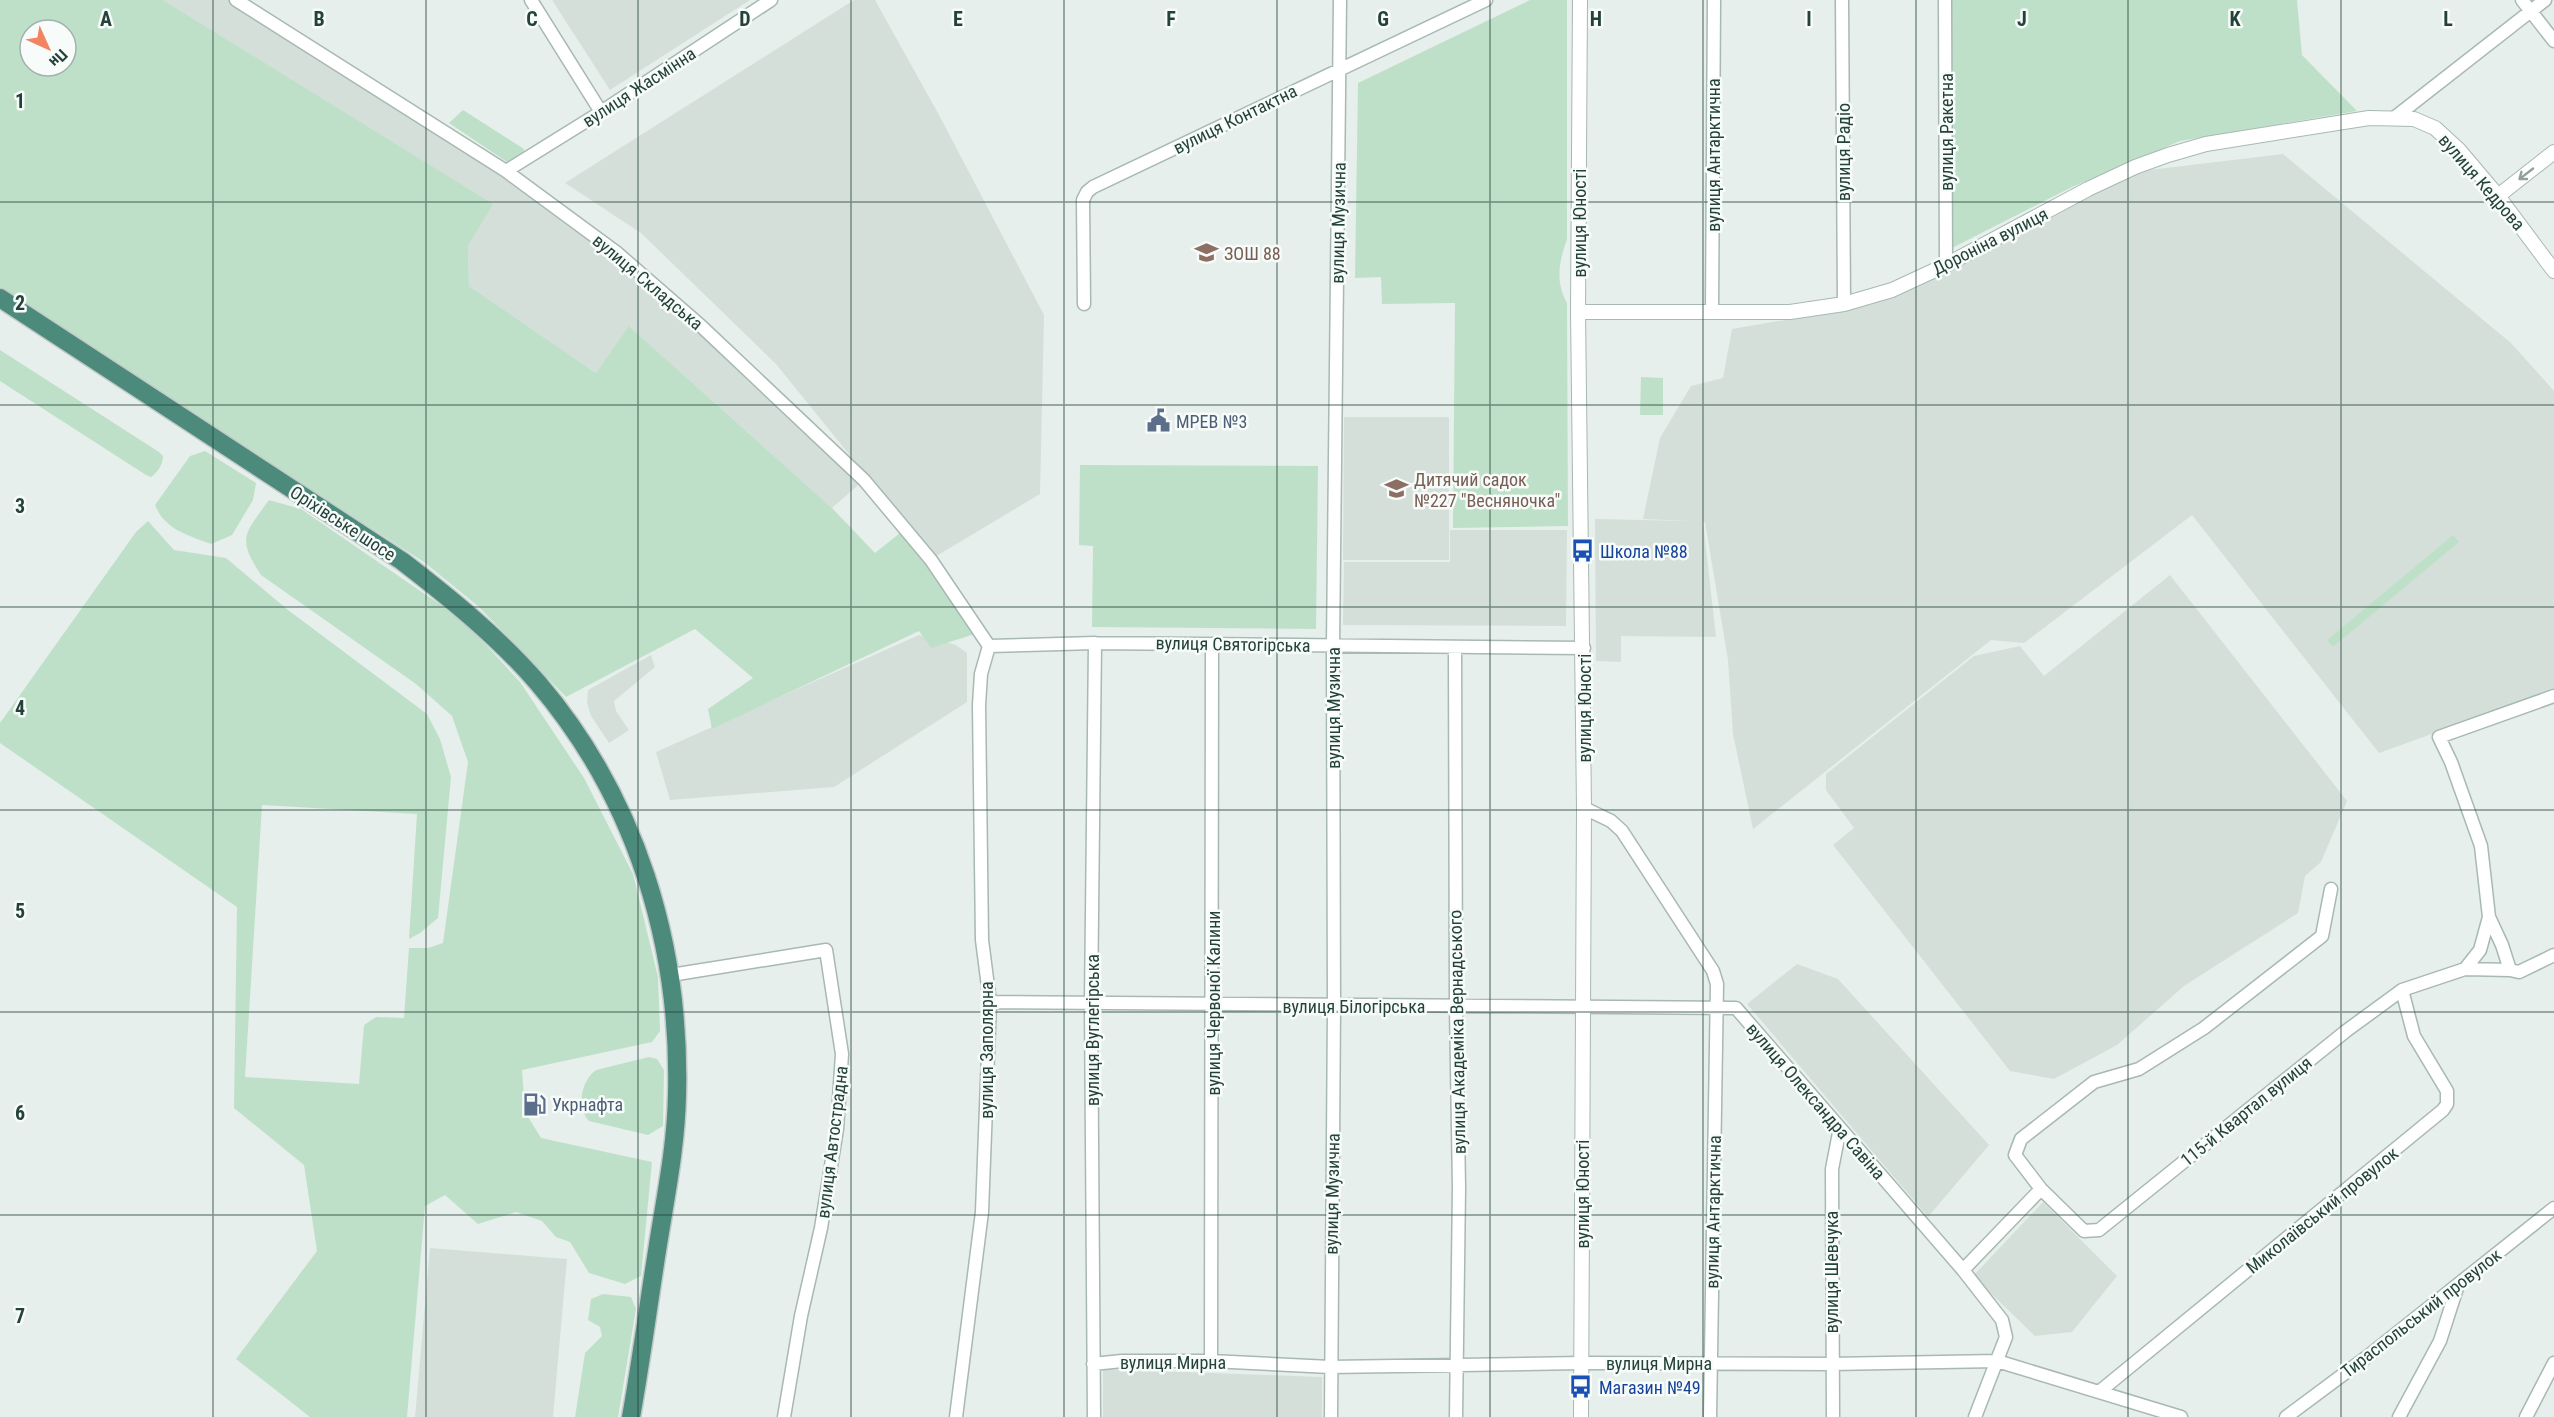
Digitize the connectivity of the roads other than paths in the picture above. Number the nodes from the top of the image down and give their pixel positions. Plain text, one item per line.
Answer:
1 (236, 0) edge
2 (531, 0) edge
3 (771, 0) edge
4 (1340, 0) edge
5 (1486, 0) edge
6 (1580, 0) edge
7 (1714, 0) edge
8 (1842, 0) edge
9 (1945, 0) edge
10 (2522, 0) edge
11 (2545, 0) edge
12 (2531, 11) junction
13 (2554, 42) edge
14 (1340, 69) junction
15 (602, 112) junction
16 (2394, 118) junction
17 (2554, 152) edge
18 (506, 171) junction
19 (2498, 196) junction
20 (1946, 265) junction
21 (2554, 271) edge
22 (0, 298) edge
23 (1084, 304) dead end
24 (1844, 304) junction
25 (1712, 310) junction
26 (1578, 312) junction
27 (1095, 643) junction
28 (1212, 644) junction
29 (1333, 645) junction
30 (989, 646) junction
31 (1455, 647) junction
32 (1584, 648) junction
33 (2554, 696) edge
34 (1584, 808) junction
35 (2331, 889) dead end
36 (2489, 917) junction
37 (2554, 955) edge
38 (2465, 969) junction
39 (2510, 970) junction
40 (671, 975) junction
41 (2402, 990) junction
42 (990, 1002) junction
43 (1091, 1004) junction
44 (1213, 1005) junction
45 (1334, 1006) junction
46 (1456, 1006) junction
47 (1582, 1007) junction
48 (1717, 1008) junction
49 (1840, 1128) junction
50 (2041, 1189) junction
51 (2554, 1208) edge
52 (1963, 1270) junction
53 (2458, 1285) junction
54 (1211, 1361) junction
55 (1997, 1361) junction
56 (1581, 1363) junction
57 (1710, 1363) junction
58 (2554, 1363) edge
59 (1093, 1364) junction
60 (1831, 1364) junction
61 (1456, 1366) junction
62 (1330, 1367) junction
63 (2099, 1392) junction
64 (631, 1417) edge
65 (784, 1417) edge
66 (956, 1417) edge
67 (1094, 1417) edge
68 (1331, 1417) edge
69 (1456, 1417) edge
70 (1581, 1417) edge
71 (1710, 1417) edge
72 (1833, 1417) edge
73 (1975, 1417) edge
74 (2181, 1417) edge
75 (2286, 1417) edge
76 (2399, 1417) edge
77 (2526, 1417) edge

1 - 18 street, вулиця Складська
2 - 15 street
3 - 15 street, вулиця Жасмінна
4 - 14 street, вулиця Музична
5 - 14 street, вулиця Контактна
6 - 26 street, вулиця Юності
7 - 25 street, вулиця Антарктична
8 - 24 street, вулиця Радіо
9 - 20 street, вулиця Ракетна
10 - 12 street
11 - 12 street
12 - 13 street
12 - 16 street
14 - 23 street, вулиця Контактна
14 - 29 street, вулиця Музична
15 - 18 street, вулиця Жасмінна
16 - 19 street, вулиця Кедрова
16 - 20 street, Дороніна вулиця
17 -> 19 street
18 - 30 street, вулиця Складська
19 - 21 street, вулиця Кедрова
20 - 24 street, Дороніна вулиця
22 - 40 highway, Оріхівське шосе
24 - 25 street, Дороніна вулиця
25 - 26 street, Дороніна вулиця
26 - 32 street, вулиця Юності
27 - 28 street, вулиця Святогірська
27 - 30 street, вулиця Святогірська
27 - 43 street, вулиця Вуглегірська
28 - 29 street, вулиця Святогірська
28 - 44 street, вулиця Червоної Калини
29 - 31 street, вулиця Святогірська
29 - 45 street, вулиця Музична
30 - 42 street, вулиця Заполярна
31 - 32 street, вулиця Святогірська
31 - 46 street, вулиця Академіка Вернадського
32 - 34 street, вулиця Юності
33 - 36 street
34 - 47 street, вулиця Юності
34 - 48 street
35 - 50 street, 115-й Квартал вулиця
36 - 38 street
36 - 39 street
37 - 39 street, 115-й Квартал вулиця
38 - 39 street, 115-й Квартал вулиця
38 - 41 street, 115-й Квартал вулиця
40 - 64 highway, Оріхівське шосе
40 - 65 street, вулиця Автострадна
41 - 50 street, 115-й Квартал вулиця
41 - 63 street, Миколаївський провулок
42 - 43 street, вулиця Білогірська
42 - 66 street, вулиця Заполярна
43 - 44 street, вулиця Білогірська
43 - 59 street, вулиця Вуглегірська
44 - 45 street, вулиця Білогірська
44 - 54 street, вулиця Червоної Калини
45 - 46 street, вулиця Білогірська
45 - 62 street, вулиця Музична
46 - 47 street, вулиця Білогірська
46 - 61 street, вулиця Академіка Вернадського
47 - 48 street, вулиця Білогірська
47 - 56 street, вулиця Юності
48 - 49 street, вулиця Олександра Савіна
48 - 57 street, вулиця Антарктична
49 - 52 street, вулиця Олександра Савіна
49 - 60 street, вулиця Шевчука
50 - 52 street
51 - 53 street, Тираспольський провулок
52 - 55 street, вулиця Олександра Савіна
53 - 75 street, Тираспольський провулок
53 - 76 street
54 - 59 street, вулиця Мирна
54 - 62 street, вулиця Мирна
55 - 60 street, вулиця Мирна
55 - 63 street, вулиця Мирна
55 - 73 street, вулиця Олександра Савіна
56 - 57 street, вулиця Мирна
56 - 61 street, вулиця Мирна
56 - 70 street, вулиця Юності
57 - 60 street, вулиця Мирна
57 - 71 street, вулиця Антарктична
58 - 77 street
59 - 67 street, вулиця Вуглегірська
60 - 72 street, вулиця Шевчука
61 - 62 street, вулиця Мирна
61 - 69 street, вулиця Академіка Вернадського
62 - 68 street, вулиця Музична
63 - 74 street, вулиця Мирна

